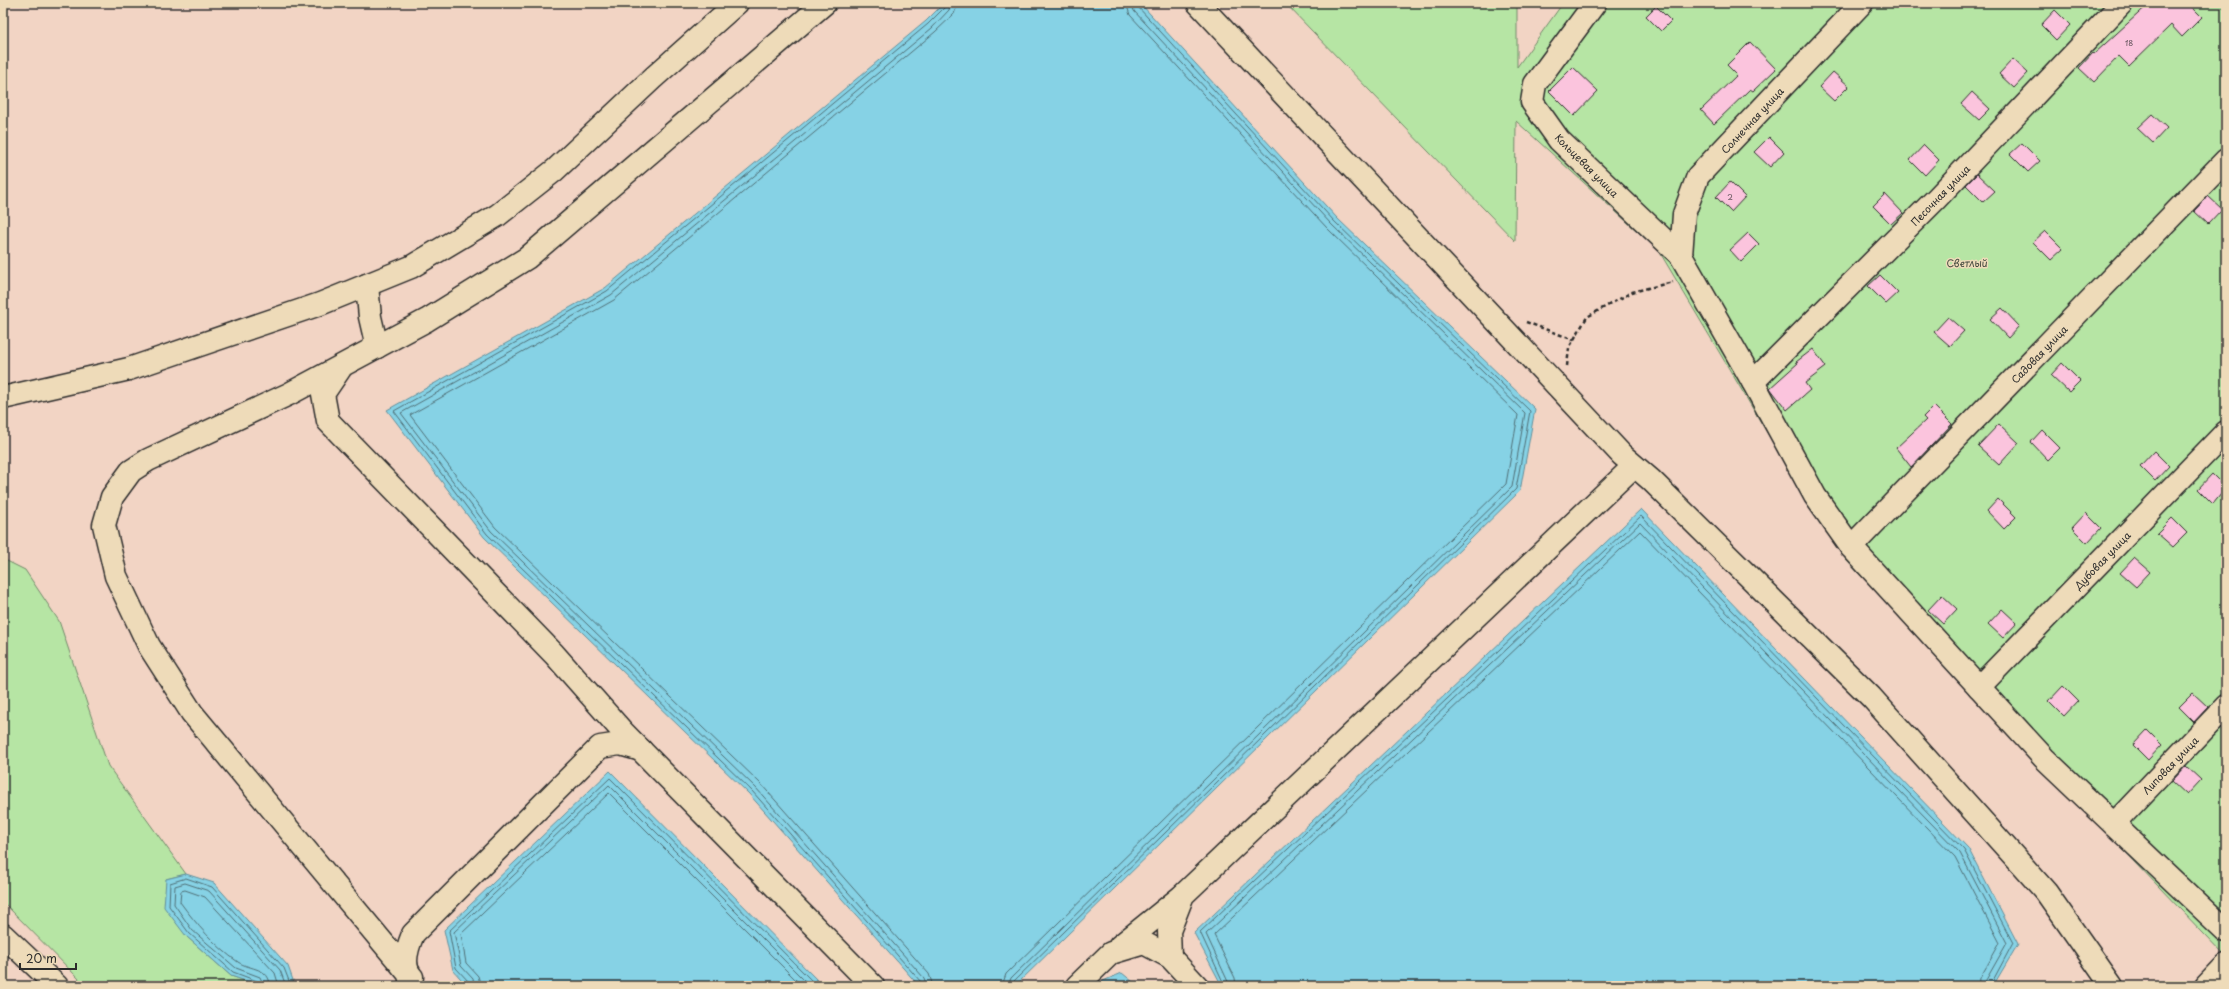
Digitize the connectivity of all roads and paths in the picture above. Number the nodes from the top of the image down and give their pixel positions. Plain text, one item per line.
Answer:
1 (738, 3) edge
2 (825, 3) edge
3 (1198, 3) edge
4 (1595, 3) edge
5 (1862, 3) edge
6 (2122, 3) edge
7 (2226, 160) edge
8 (1681, 256) junction
9 (1693, 278) junction
10 (367, 285) junction
11 (377, 347) junction
12 (341, 366) junction
13 (1753, 382) junction
14 (1564, 393) junction
15 (3, 398) edge
16 (2226, 432) edge
17 (1634, 466) junction
18 (1851, 547) junction
19 (1979, 687) junction
20 (598, 703) junction
21 (2226, 706) edge
22 (600, 747) junction
23 (641, 750) junction
24 (2114, 824) junction
25 (1183, 895) junction
26 (2226, 931) edge
27 (3, 935) edge
28 (1111, 953) junction
29 (1170, 957) junction
30 (2226, 965) edge
31 (414, 982) edge
32 (57, 986) edge
33 (873, 986) edge
34 (1077, 986) edge
35 (1197, 986) edge
36 (2112, 986) edge
37 (2206, 986) edge

1 - 10 street
2 - 11 street
3 - 14 street
4 - 8 street, Кольцевая улица
5 - 8 street, Солнечная улица
6 - 13 street, Песочная улица
7 - 18 street, Садовая улица
8 - 9 street, Кольцевая улица
9 - 13 street, Кольцевая улица
9 - 14 path
10 - 11 street
10 - 15 street
11 - 12 street
12 - 20 street
12 - 31 street
13 - 18 street, Кольцевая улица
14 - 17 street
16 - 19 street, Дубовая улица
17 - 25 street
17 - 36 street
18 - 19 street, Кольцевая улица
19 - 24 street, Кольцевая улица
20 - 22 street
20 - 23 street
21 - 24 street, Липовая улица
22 - 23 street
22 - 31 street
23 - 33 street
24 - 26 street, Кольцевая улица
25 - 28 street
25 - 29 street
27 - 32 street
28 - 29 street
28 - 34 street
29 - 35 street
30 - 37 street

